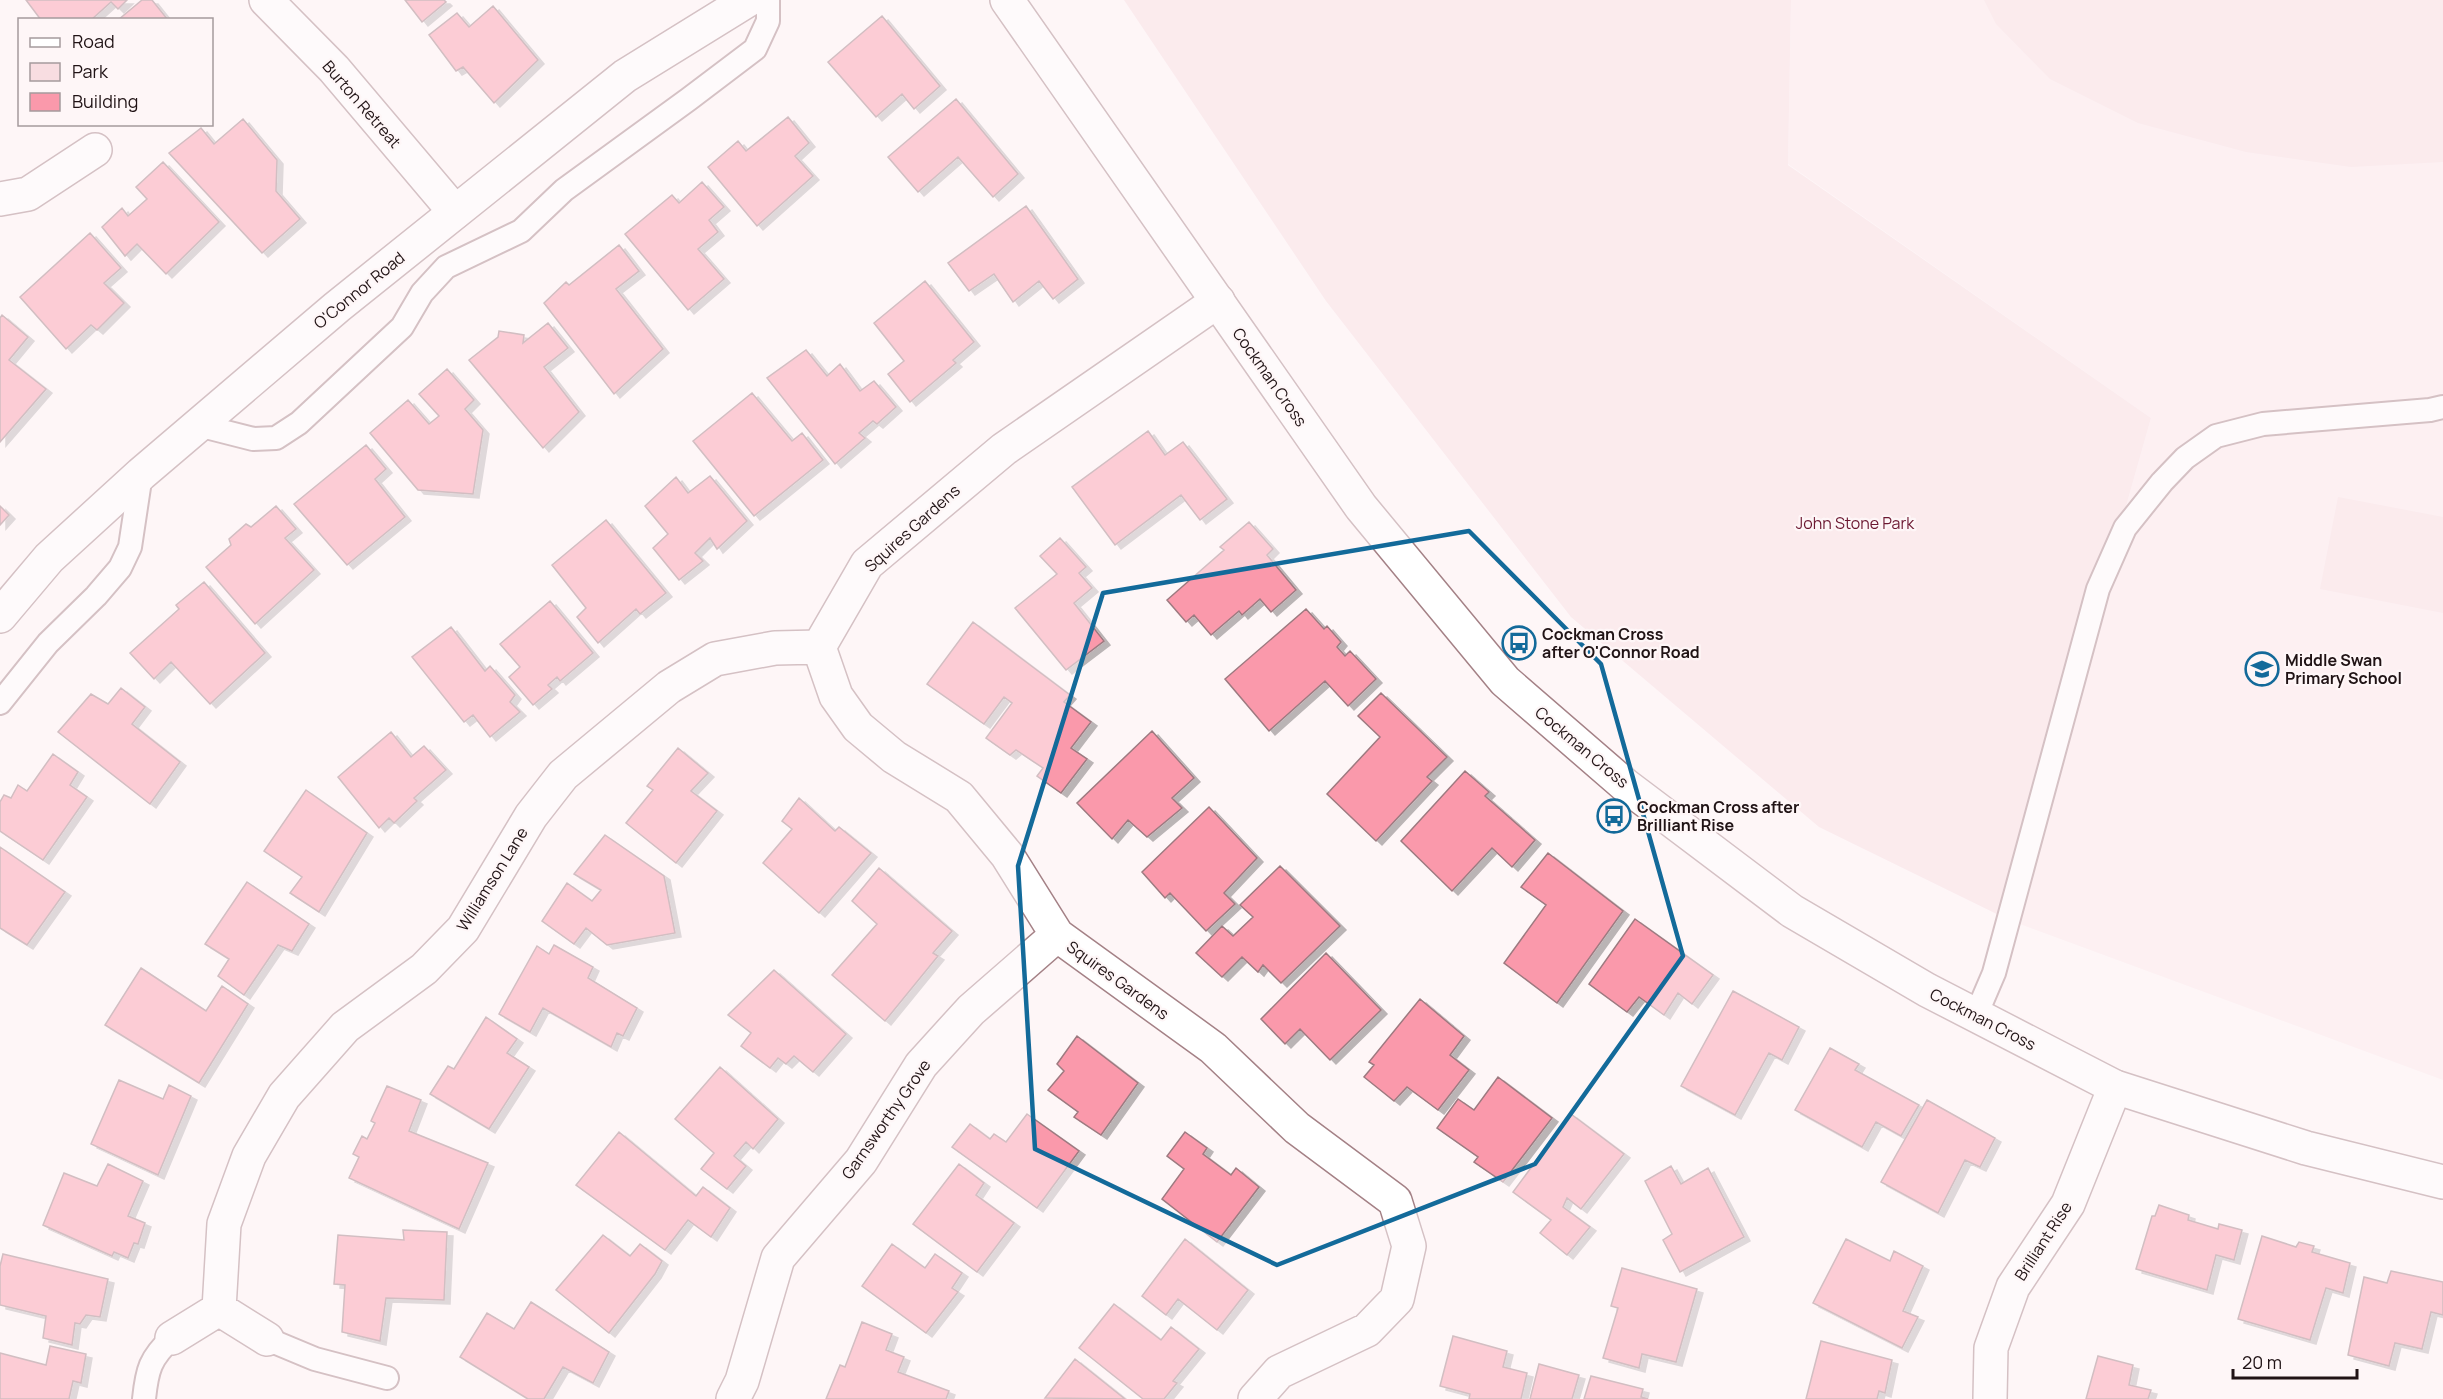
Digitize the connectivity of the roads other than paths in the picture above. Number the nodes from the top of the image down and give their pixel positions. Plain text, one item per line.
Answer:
1 (266, 0) edge
2 (747, 0) edge
3 (768, 0) edge
4 (1007, 2) edge
5 (95, 150) dead end
6 (0, 199) edge
7 (455, 212) junction
8 (1218, 301) junction
9 (2443, 407) edge
10 (198, 425) junction
11 (141, 474) junction
12 (0, 615) edge
13 (819, 647) junction
14 (0, 703) edge
15 (1057, 935) junction
16 (1976, 1015) junction
17 (2115, 1087) junction
18 (2443, 1182) edge
19 (219, 1309) junction
20 (172, 1338) joint
21 (267, 1339) joint
22 (387, 1378) dead end
23 (144, 1399) edge
24 (733, 1399) edge
25 (1255, 1399) edge
26 (1990, 1399) edge

1 - 7 street, Burton Retreat
2 - 7 street, O'Connor Road
3 - 10 lane
4 - 8 street, Cockman Cross
5 - 6 street
7 - 10 street, O'Connor Road
8 - 13 street, Squires Gardens
8 - 16 street, Cockman Cross
9 - 16 lane
10 - 11 street, O'Connor Road
11 - 12 street, O'Connor Road
11 - 14 lane
13 - 15 street, Squires Gardens
13 - 19 street, Williamson Lane
15 - 24 street, Garnsworthy Grove
15 - 25 street, Squires Gardens
16 - 17 street, Cockman Cross
17 - 18 street, Cockman Cross
17 - 26 street, Brilliant Rise
19 - 20 street
19 - 21 street
20 - 23 lane
21 - 22 lane

